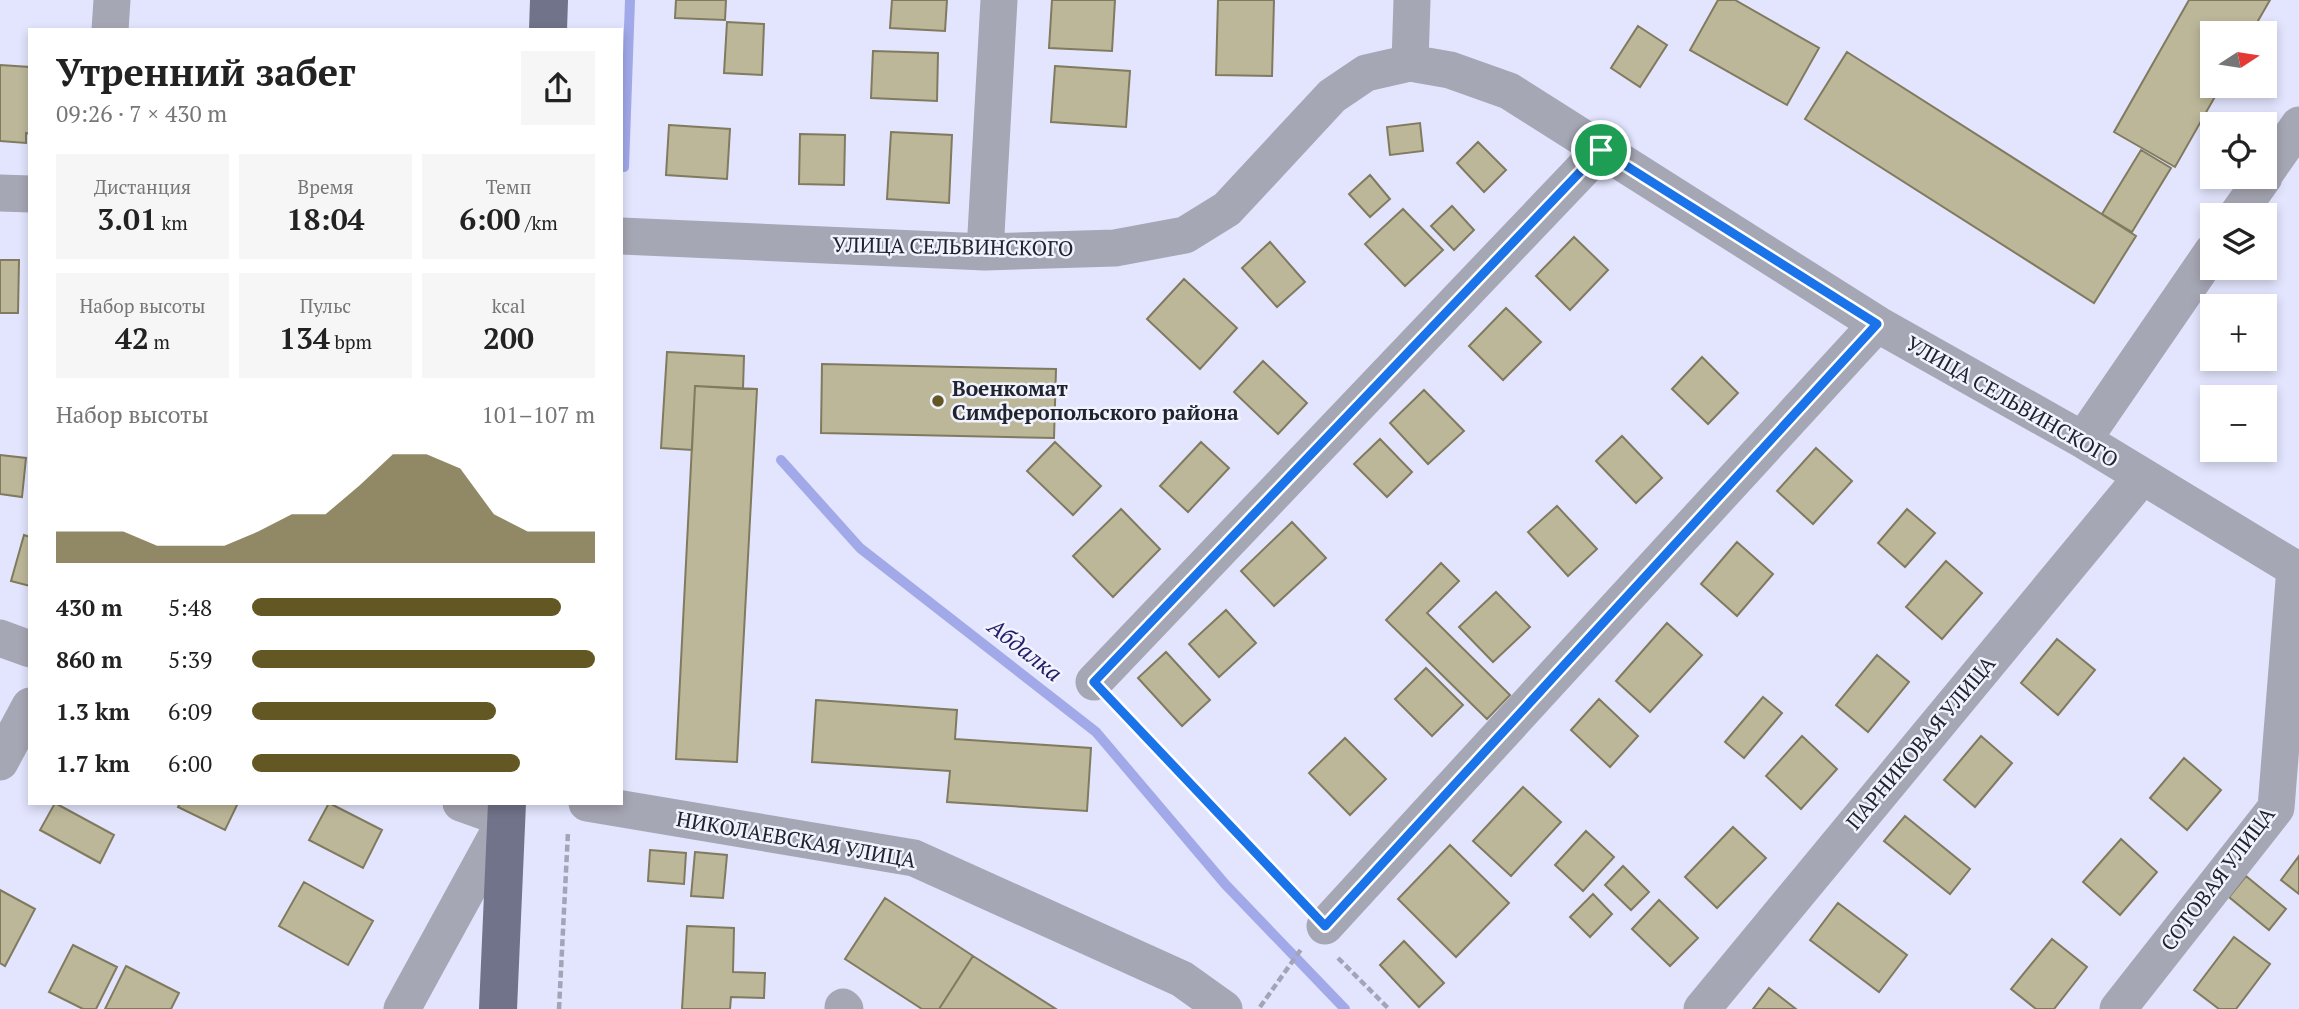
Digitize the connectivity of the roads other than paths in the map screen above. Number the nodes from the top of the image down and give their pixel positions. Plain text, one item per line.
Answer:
1 (112, 0) edge
2 (549, 0) edge
3 (999, 0) edge
4 (1412, 0) edge
5 (110, 28) edge
6 (548, 28) edge
7 (1410, 63) junction
8 (2299, 125) edge
9 (1601, 150) junction
10 (2277, 157) edge
11 (0, 193) edge
12 (28, 194) edge
13 (623, 236) edge
14 (985, 252) junction
15 (2200, 269) edge
16 (1877, 324) junction
17 (2082, 440) junction
18 (2141, 478) junction
19 (2297, 569) edge
20 (0, 638) edge
21 (28, 648) edge
22 (1094, 682) road end
23 (28, 710) edge
24 (0, 762) edge
25 (472, 805) edge
26 (507, 811) edge
27 (578, 817) edge
28 (1313, 938) road end
29 (402, 1009) edge
30 (498, 1009) edge
31 (1224, 1009) edge
32 (1702, 1009) edge
33 (2118, 1009) edge

1 - 5 street
2 - 6 main road
3 - 14 street
4 - 7 street
7 - 9 street, УЛИЦА СЕЛЬВИНСКОГО
7 - 14 street, УЛИЦА СЕЛЬВИНСКОГО
8 - 10 street
9 - 16 street, УЛИЦА СЕЛЬВИНСКОГО
9 - 22 street
11 - 12 street
13 - 14 street, УЛИЦА СЕЛЬВИНСКОГО
15 - 17 street
16 - 17 street, УЛИЦА СЕЛЬВИНСКОГО
16 - 28 street
17 - 18 street, УЛИЦА СЕЛЬВИНСКОГО
18 - 19 street, УЛИЦА СЕЛЬВИНСКОГО
18 - 32 street, ПАРНИКОВАЯ УЛИЦА
19 - 33 street, СОТОВАЯ УЛИЦА
20 - 21 street
23 - 24 street
25 - 26 street
26 - 29 street
26 - 30 main road
27 - 31 street, НИКОЛАЕВСКАЯ УЛИЦА

